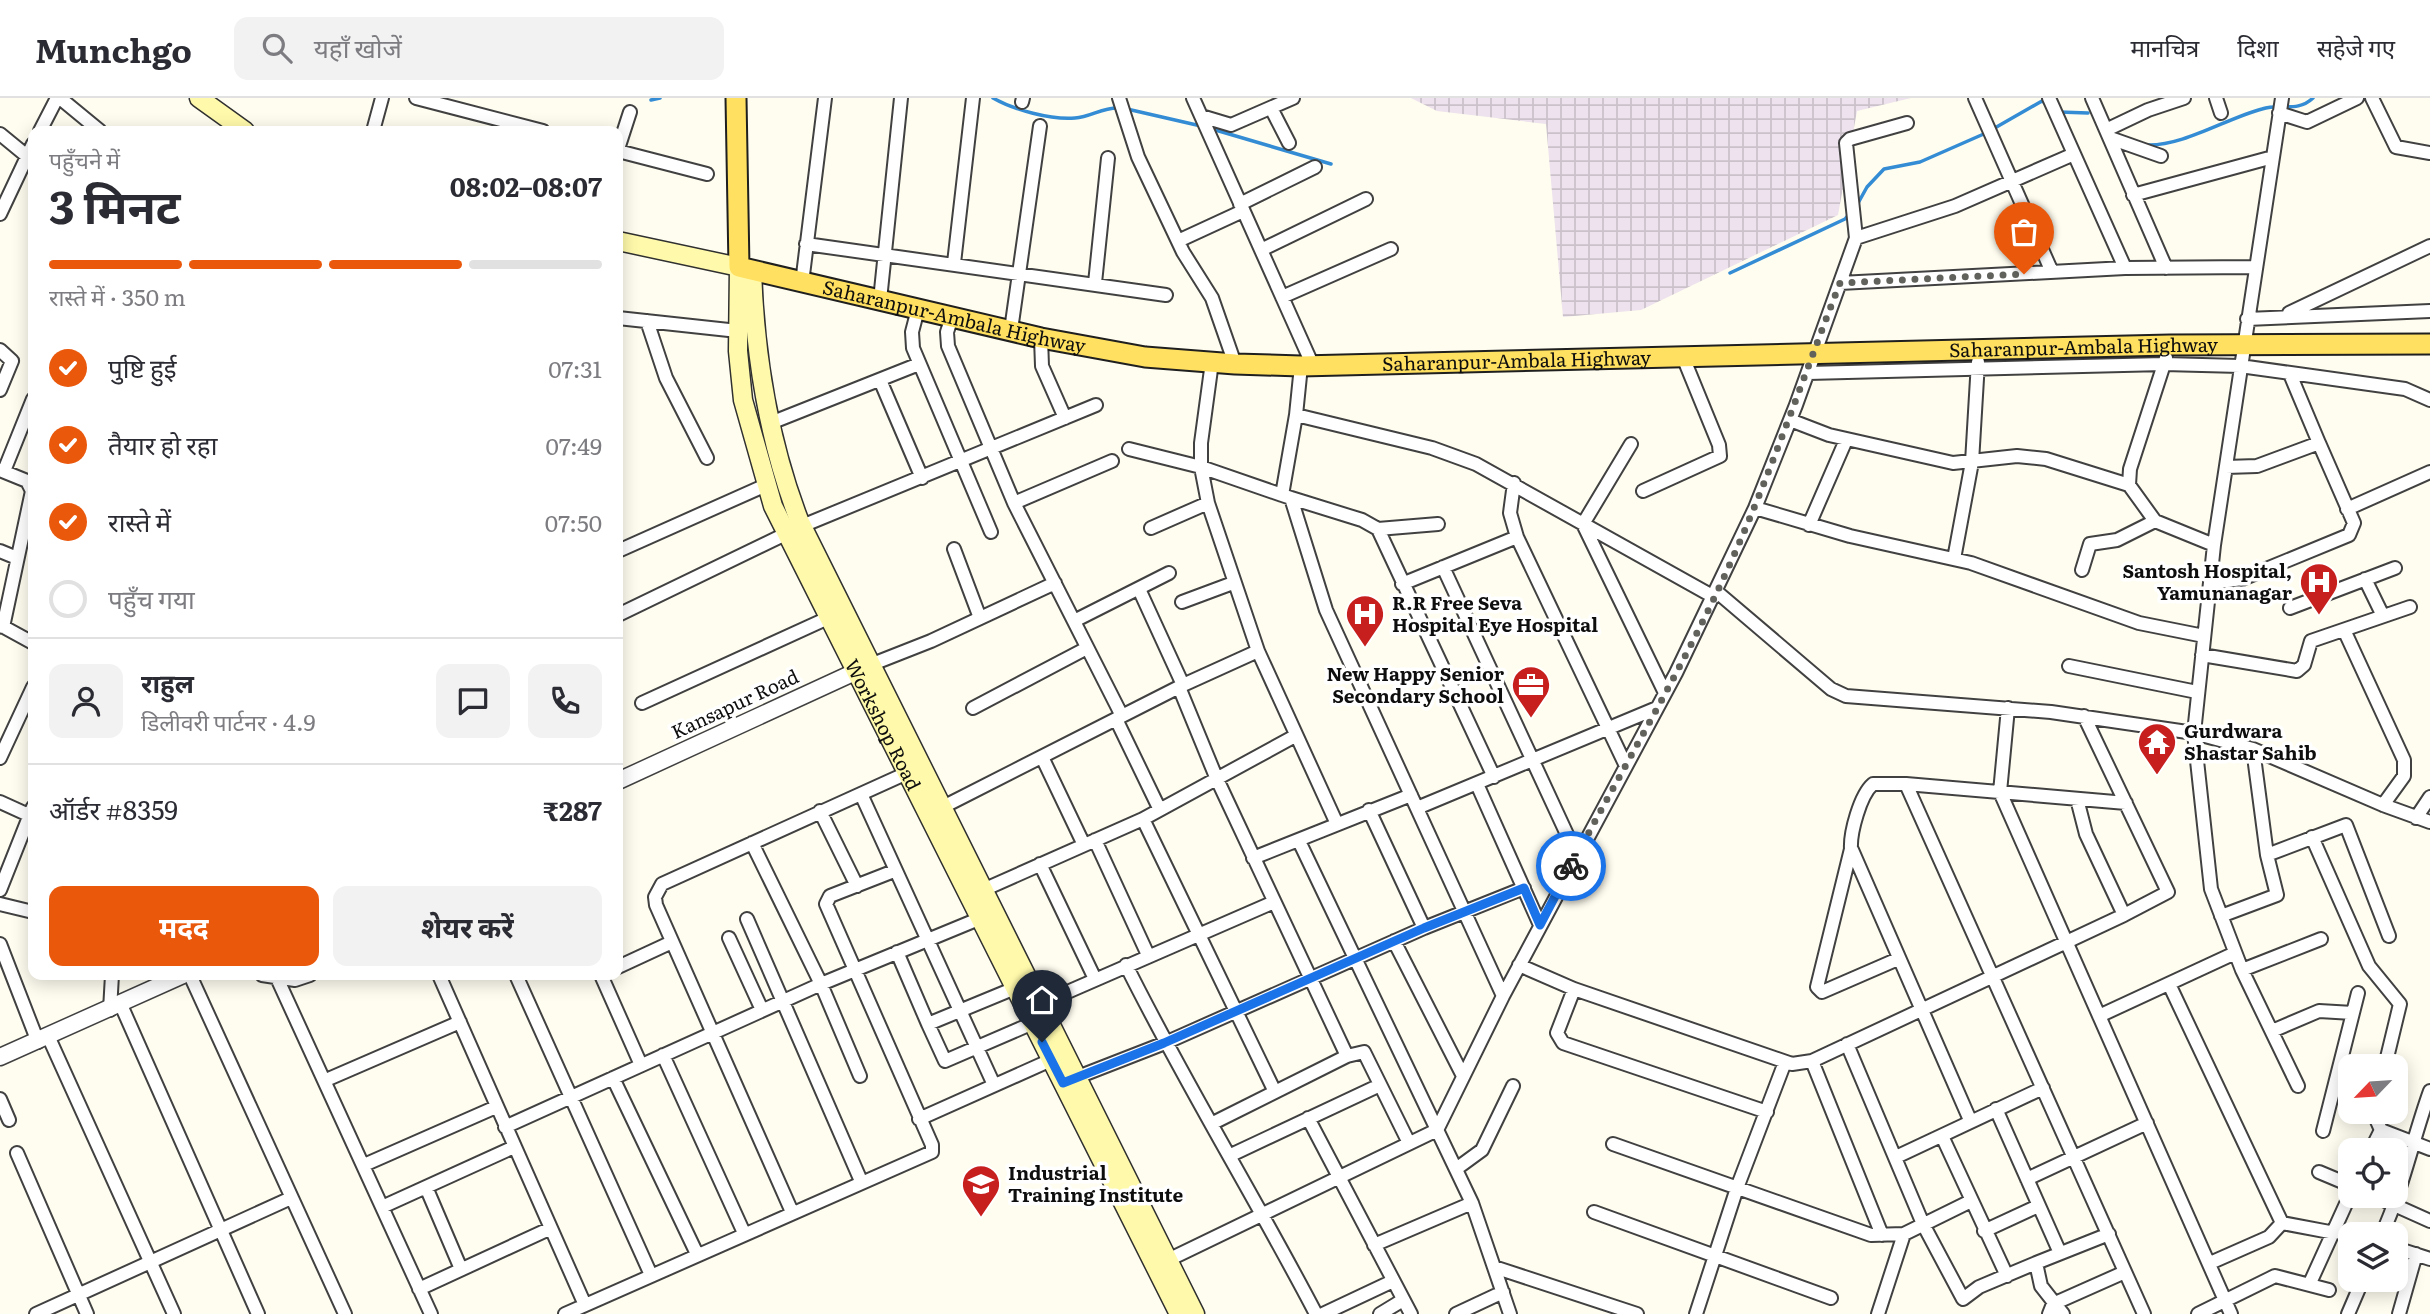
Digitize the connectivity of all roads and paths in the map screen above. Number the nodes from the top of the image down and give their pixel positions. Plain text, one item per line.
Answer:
1 (59, 98) edge
2 (382, 98) edge
3 (416, 98) edge
4 (736, 98) edge
5 (748, 98) edge
6 (825, 98) edge
7 (901, 98) edge
8 (973, 98) edge
9 (1193, 98) edge
10 (1293, 98) edge
11 (1975, 98) edge
12 (2092, 98) edge
13 (2184, 98) edge
14 (2216, 98) edge
15 (2357, 98) edge
16 (2373, 98) edge
17 (2050, 99) edge
18 (210, 101) edge
19 (2145, 104) edge
20 (1121, 105) edge
21 (2281, 106) edge
22 (1271, 107) junction
23 (631, 112) dead end
24 (2221, 113) dead end
25 (1201, 118) junction
26 (1907, 123) dead end
27 (43, 126) edge
28 (94, 126) edge
29 (239, 126) edge
30 (374, 126) edge
31 (524, 126) edge
32 (1040, 126) dead end
33 (0, 134) edge
34 (2108, 134) junction
35 (623, 135) edge
36 (1289, 143) dead end
37 (623, 151) edge
38 (28, 152) edge
39 (2430, 153) edge
40 (2074, 154) junction
41 (2161, 156) dead end
42 (2273, 157) junction
43 (1108, 158) dead end
44 (28, 160) edge
45 (1315, 167) dead end
46 (707, 174) dead end
47 (2011, 181) junction
48 (2133, 195) junction
49 (1366, 199) dead end
50 (1242, 207) junction
51 (0, 214) edge
52 (1856, 238) junction
53 (1178, 241) junction
54 (623, 242) edge
55 (806, 244) junction
56 (2430, 246) edge
57 (1391, 249) dead end
58 (1261, 250) junction
59 (884, 254) junction
60 (954, 263) junction
61 (2255, 267) junction
62 (2125, 268) junction
63 (2166, 268) junction
64 (746, 269) junction
65 (2052, 272) junction
66 (1021, 273) junction
67 (802, 283) junction
68 (1095, 283) junction
69 (1840, 283) junction
70 (1166, 295) dead end
71 (1282, 297) junction
72 (880, 300) junction
73 (918, 309) junction
74 (2430, 311) edge
75 (2282, 316) junction
76 (951, 317) junction
77 (623, 319) edge
78 (2247, 319) junction
79 (647, 321) junction
80 (1011, 330) junction
81 (738, 331) junction
82 (1041, 338) junction
83 (2430, 344) edge
84 (2170, 345) junction
85 (2243, 346) junction
86 (0, 350) edge
87 (1815, 354) junction
88 (1683, 357) junction
89 (1978, 359) junction
90 (1212, 362) junction
91 (1235, 363) junction
92 (919, 364) junction
93 (2164, 364) junction
94 (1307, 366) junction
95 (2240, 366) junction
96 (1808, 373) junction
97 (2290, 374) junction
98 (880, 380) junction
99 (0, 390) edge
100 (2430, 400) edge
101 (1096, 405) dead end
102 (28, 410) edge
103 (1296, 415) junction
104 (1065, 418) junction
105 (1790, 419) junction
106 (768, 424) junction
107 (1846, 440) junction
108 (2319, 443) junction
109 (1631, 444) dead end
110 (991, 448) junction
111 (1129, 449) dead end
112 (707, 458) dead end
113 (1112, 461) dead end
114 (961, 462) junction
115 (1972, 462) junction
116 (1201, 467) junction
117 (2225, 467) junction
118 (2, 470) edge
119 (2430, 472) edge
120 (922, 478) junction
121 (28, 482) edge
122 (1514, 483) junction
123 (766, 485) junction
124 (2129, 485) junction
125 (1643, 491) dead end
126 (1286, 497) junction
127 (1014, 503) junction
128 (1209, 503) junction
129 (1755, 508) junction
130 (2347, 509) junction
131 (28, 517) edge
132 (2155, 521) junction
133 (1438, 524) dead end
134 (1583, 524) junction
135 (1809, 524) junction
136 (1152, 528) dead end
137 (1378, 530) junction
138 (794, 531) junction
139 (991, 532) dead end
140 (1517, 537) junction
141 (2214, 545) junction
142 (623, 549) edge
143 (954, 549) dead end
144 (0, 551) edge
145 (17, 558) junction
146 (1954, 559) junction
147 (1443, 567) junction
148 (2395, 568) dead end
149 (2082, 570) dead end
150 (1170, 573) dead end
151 (2365, 579) junction
152 (1055, 583) junction
153 (1233, 583) junction
154 (2212, 583) junction
155 (1402, 584) junction
156 (1139, 589) junction
157 (1716, 595) junction
158 (1182, 602) dead end
159 (2410, 607) dead end
160 (2290, 608) dead end
161 (623, 613) edge
162 (2383, 615) junction
163 (828, 618) junction
164 (980, 618) junction
165 (1074, 621) junction
166 (1, 626) edge
167 (2345, 632) junction
168 (2204, 636) junction
169 (28, 640) edge
170 (1087, 648) junction
171 (1258, 651) junction
172 (2202, 655) junction
173 (2069, 666) dead end
174 (863, 668) junction
175 (1181, 686) junction
176 (2197, 692) junction
177 (1665, 693) junction
178 (28, 698) edge
179 (642, 703) dead end
180 (974, 708) dead end
181 (1657, 708) junction
182 (2008, 708) junction
183 (2084, 716) junction
184 (1119, 718) junction
185 (1610, 728) junction
186 (2193, 733) junction
187 (1295, 736) junction
188 (2253, 748) junction
189 (1042, 757) junction
190 (0, 758) edge
191 (1535, 761) junction
192 (1626, 766) junction
193 (907, 773) junction
194 (623, 775) edge
195 (1216, 777) junction
196 (1494, 777) junction
197 (1906, 783) junction
198 (1477, 784) junction
199 (2000, 792) junction
200 (861, 794) junction
201 (1411, 795) junction
202 (2430, 797) edge
203 (2077, 799) junction
204 (0, 802) edge
205 (2126, 803) junction
206 (2383, 805) junction
207 (1159, 808) junction
208 (1417, 808) junction
209 (1369, 810) junction
210 (820, 811) junction
211 (935, 811) junction
212 (28, 812) edge
213 (2416, 818) junction
214 (1143, 819) junction
215 (2430, 822) edge
216 (28, 823) edge
217 (1337, 824) junction
218 (2312, 837) junction
219 (1299, 841) junction
220 (1089, 842) junction
221 (752, 843) junction
222 (1851, 849) junction
223 (2267, 855) junction
224 (1577, 856) junction
225 (1253, 858) junction
226 (1040, 864) junction
227 (894, 871) junction
228 (857, 886) junction
229 (1524, 888) junction
230 (0, 890) edge
231 (983, 890) junction
232 (1274, 902) junction
233 (0, 904) edge
234 (28, 911) edge
235 (1465, 914) junction
236 (2124, 915) junction
237 (2221, 916) junction
238 (981, 918) junction
239 (747, 919) dead end
240 (1540, 925) junction
241 (1424, 928) junction
242 (1202, 936) junction
243 (2389, 936) dead end
244 (729, 938) dead end
245 (926, 939) junction
246 (2321, 939) dead end
247 (1394, 942) junction
248 (2066, 942) junction
249 (672, 943) junction
250 (0, 944) edge
251 (897, 952) junction
252 (2235, 953) junction
253 (1148, 955) junction
254 (1356, 958) junction
255 (1898, 959) junction
256 (623, 965) edge
257 (1126, 965) junction
258 (1519, 965) junction
259 (854, 970) junction
260 (2242, 970) junction
261 (1992, 978) junction
262 (1095, 979) junction
263 (1311, 979) junction
264 (112, 980) edge
265 (192, 980) edge
266 (278, 980) edge
267 (441, 980) edge
268 (518, 980) edge
269 (603, 980) edge
270 (158, 981) edge
271 (821, 984) junction
272 (2169, 984) junction
273 (1022, 985) junction
274 (1574, 989) junction
275 (2358, 993) dead end
276 (1503, 996) junction
277 (784, 1001) junction
278 (115, 1007) junction
279 (762, 1010) junction
280 (960, 1011) junction
281 (1238, 1011) junction
282 (1920, 1012) junction
283 (1033, 1013) junction
284 (2353, 1013) junction
285 (2099, 1016) junction
286 (460, 1023) junction
287 (928, 1024) junction
288 (2272, 1031) junction
289 (713, 1033) junction
290 (43, 1040) junction
291 (1164, 1043) junction
292 (1847, 1044) junction
293 (978, 1048) junction
294 (2388, 1054) edge
295 (663, 1055) junction
296 (1347, 1056) junction
297 (0, 1057) edge
298 (1051, 1060) junction
299 (1812, 1061) junction
300 (1785, 1062) junction
301 (641, 1065) junction
302 (1462, 1074) junction
303 (860, 1076) dead end
304 (613, 1078) junction
305 (326, 1080) junction
306 (1070, 1080) junction
307 (994, 1085) junction
308 (1380, 1085) junction
309 (1513, 1086) dead end
310 (2298, 1086) dead end
311 (2043, 1088) junction
312 (1275, 1092) junction
313 (571, 1097) junction
314 (2429, 1099) edge
315 (0, 1100) edge
316 (496, 1107) junction
317 (1996, 1109) junction
318 (1767, 1112) junction
319 (1308, 1118) junction
320 (919, 1119) junction
321 (9, 1120) dead end
322 (1970, 1120) junction
323 (1213, 1123) junction
324 (2147, 1123) junction
325 (2378, 1124) edge
326 (505, 1127) junction
327 (1437, 1130) junction
328 (2381, 1130) junction
329 (2323, 1131) dead end
330 (1942, 1136) junction
331 (2377, 1138) edge
332 (2412, 1142) junction
333 (1409, 1143) junction
334 (1613, 1144) dead end
335 (514, 1147) junction
336 (2430, 1149) edge
337 (17, 1153) dead end
338 (1231, 1155) junction
339 (2073, 1156) junction
340 (1896, 1157) junction
341 (2408, 1157) edge
342 (364, 1165) junction
343 (1455, 1169) junction
344 (2319, 1172) dead end
345 (1339, 1177) junction
346 (2026, 1179) junction
347 (2338, 1180) edge
348 (861, 1181) junction
349 (426, 1187) junction
350 (1737, 1188) junction
351 (291, 1198) junction
352 (1971, 1201) junction
353 (1472, 1203) junction
354 (2038, 1206) junction
355 (382, 1207) junction
356 (2345, 1208) edge
357 (2400, 1208) edge
358 (792, 1212) junction
359 (1263, 1212) junction
360 (1594, 1212) dead end
361 (2430, 1221) edge
362 (2282, 1223) junction
363 (1923, 1224) junction
364 (549, 1229) junction
365 (219, 1230) junction
366 (1984, 1231) junction
367 (744, 1233) junction
368 (2335, 1233) junction
369 (1904, 1234) junction
370 (2109, 1234) junction
371 (1882, 1236) junction
372 (1374, 1245) junction
373 (2408, 1252) edge
374 (1716, 1253) junction
375 (2060, 1253) junction
376 (697, 1254) junction
377 (2416, 1254) junction
378 (2430, 1259) edge
379 (1168, 1260) junction
380 (148, 1262) junction
381 (2036, 1263) junction
382 (2210, 1263) junction
383 (1494, 1267) junction
384 (461, 1269) junction
385 (2125, 1272) junction
386 (651, 1275) junction
387 (2007, 1276) junction
388 (1393, 1281) junction
389 (2310, 1283) junction
390 (419, 1289) junction
391 (2329, 1290) dead end
392 (1503, 1292) junction
393 (2357, 1292) edge
394 (77, 1293) junction
395 (1831, 1297) dead end
396 (1963, 1299) junction
397 (1403, 1300) junction
398 (2226, 1300) junction
399 (585, 1305) junction
400 (2051, 1309) edge
401 (36, 1314) edge
402 (88, 1314) edge
403 (173, 1314) edge
404 (258, 1314) edge
405 (345, 1314) edge
406 (431, 1314) edge
407 (565, 1314) edge
408 (1179, 1314) edge
409 (1195, 1314) edge
410 (1317, 1314) edge
411 (1323, 1314) edge
412 (1380, 1314) edge
413 (1411, 1314) edge
414 (1456, 1314) edge
415 (1510, 1314) edge
416 (1637, 1314) edge
417 (1696, 1314) edge
418 (1878, 1314) edge
419 (1959, 1314) edge
420 (2063, 1314) edge
421 (2144, 1314) edge
422 (2198, 1314) edge
423 (2231, 1314) edge
424 (2348, 1314) edge
425 (2399, 1314) edge

1 - 27 street
1 - 28 street
2 - 30 street
3 - 31 street
4 - 64 main road, Workshop Road
5 - 64 main road, Workshop Road
6 - 55 street
7 - 59 street
8 - 60 street
9 - 25 street
10 - 22 street
11 - 47 street
12 - 34 street
13 - 19 street
14 - 24 street
15 - 21 street
16 - 39 street
17 - 40 street
18 - 29 main road
19 - 34 street
20 - 53 street
21 - 42 street
22 - 25 street
22 - 36 street
23 - 35 street
25 - 50 street
26 - 52 street
32 - 66 street
33 - 38 street
34 - 41 street
34 - 48 street
37 - 46 street
40 - 47 street
40 - 62 street
42 - 48 street
42 - 61 street
43 - 68 street
44 - 51 street
45 - 50 street
47 - 52 street
47 - 65 street
48 - 63 street
49 - 58 street
50 - 53 street
50 - 58 street
52 - 69 street
53 - 91 street
54 - 64 main road, Saharanpur-Ambala Highway
55 - 59 street
55 - 67 street
56 - 75 street
57 - 71 street
58 - 71 street
59 - 60 street
59 - 72 street
60 - 66 street
61 - 63 street
61 - 78 street
62 - 63 street
62 - 65 street
64 - 67 main road, Saharanpur-Ambala Highway
64 - 81 main road, Workshop Road
64 - 106 main road, Workshop Road
65 - 69 street
66 - 68 street
66 - 80 street
67 - 72 main road, Saharanpur-Ambala Highway
68 - 70 street
69 - 87 street
71 - 94 street
72 - 73 main road, Saharanpur-Ambala Highway
73 - 76 main road, Saharanpur-Ambala Highway
73 - 92 street
74 - 75 street
75 - 78 street
76 - 80 main road, Saharanpur-Ambala Highway
76 - 110 street
77 - 79 street
78 - 85 street
79 - 81 street
79 - 112 street
80 - 82 main road, Saharanpur-Ambala Highway
81 - 123 main road, Workshop Road
82 - 90 main road, Saharanpur-Ambala Highway
82 - 104 street
83 - 85 main road, Saharanpur-Ambala Highway
84 - 85 main road, Saharanpur-Ambala Highway
84 - 89 main road, Saharanpur-Ambala Highway
84 - 93 street
85 - 95 street
86 - 99 street
87 - 88 main road, Saharanpur-Ambala Highway
87 - 89 main road, Saharanpur-Ambala Highway
87 - 96 street
88 - 94 main road, Saharanpur-Ambala Highway
88 - 125 street
89 - 93 street
89 - 96 street
89 - 115 street
90 - 91 main road, Saharanpur-Ambala Highway
90 - 116 street
91 - 94 main road, Saharanpur-Ambala Highway
92 - 98 street
92 - 114 street
93 - 95 street
93 - 124 street
94 - 103 street
95 - 97 street
95 - 117 street
96 - 105 street
97 - 100 street
97 - 108 street
98 - 106 street
98 - 120 street
101 - 104 street
102 - 118 street
103 - 122 street
103 - 126 street
104 - 110 street
105 - 107 street
105 - 129 street
106 - 138 main road, Workshop Road
107 - 115 street
107 - 135 street
108 - 117 street
108 - 130 street
109 - 134 street
110 - 114 street
110 - 127 street
111 - 116 street
113 - 127 street
114 - 120 street
114 - 139 street
115 - 124 street
115 - 146 street
116 - 126 street
116 - 128 street
117 - 141 street
118 - 121 street
119 - 130 street
120 - 138 street
122 - 134 street
122 - 140 street
123 - 138 main road, Workshop Road
123 - 142 street
124 - 132 street
126 - 137 street
126 - 201 street
127 - 152 street
128 - 136 street
128 - 153 street
129 - 135 street
129 - 157 street
130 - 154 street
131 - 145 street
132 - 141 street
132 - 149 street
133 - 137 street
134 - 157 street
134 - 177 street
135 - 146 street
137 - 155 street
138 - 161 street
138 - 163 main road, Workshop Road
138 - 174 main road, Workshop Road
140 - 147 street
140 - 185 street
141 - 154 street
143 - 164 street
144 - 145 street
145 - 166 street
146 - 168 street
147 - 155 street
147 - 191 street
148 - 151 street
150 - 156 street
151 - 160 street
151 - 162 street
152 - 164 street
152 - 165 street
153 - 158 street
153 - 171 street
154 - 168 street
155 - 196 street
156 - 165 street
156 - 175 street
157 - 177 street
157 - 182 street
159 - 162 street
162 - 167 street
163 - 174 main road, Workshop Road
163 - 179 street
164 - 174 street
165 - 170 street
166 - 169 street
167 - 172 street
167 - 206 street
168 - 172 street
170 - 180 street
170 - 184 street
171 - 175 street
171 - 187 street
172 - 176 street
173 - 176 street
174 - 193 main road, Workshop Road
174 - 194 street, Kansapur Road
174 - 211 main road, Workshop Road
175 - 184 street
175 - 195 street
176 - 186 street
177 - 181 street
178 - 190 street
181 - 185 street
181 - 192 street
182 - 183 street
182 - 199 street
183 - 186 street
183 - 205 street
184 - 189 street
184 - 207 street
185 - 191 street
185 - 192 street
186 - 188 street
186 - 237 street
187 - 195 street
187 - 217 street
188 - 206 street
188 - 223 street
189 - 211 street
189 - 220 street
191 - 196 street
191 - 224 street
192 - 224 street
193 - 200 street
193 - 211 main road, Workshop Road
195 - 207 street
195 - 225 street
196 - 198 street
197 - 199 street
197 - 222 street
197 - 261 street
198 - 208 street
198 - 229 street
199 - 203 street
199 - 248 street
200 - 210 street
200 - 227 street
201 - 208 street
201 - 209 street
202 - 213 street
203 - 205 street
203 - 236 street
204 - 212 street
205 - 236 street
206 - 213 street
207 - 214 street
208 - 235 street
209 - 217 street
209 - 241 street
210 - 221 street
210 - 228 street
211 - 231 main road, Workshop Road
211 - 238 main road, Workshop Road
213 - 215 street
214 - 220 street
214 - 242 street
216 - 230 street
217 - 219 street
218 - 223 street
218 - 243 street
218 - 294 street
219 - 225 street
219 - 254 street
220 - 226 street
220 - 253 street
221 - 249 street
221 - 271 street
222 - 255 street
222 - 255 street
223 - 237 street
224 - 240 street
225 - 232 street
226 - 231 street
226 - 262 street
227 - 228 street
227 - 245 street
228 - 259 street
229 - 235 street
229 - 240 street
231 - 273 main road, Workshop Road
232 - 242 street
232 - 263 street
233 - 234 street
235 - 241 street
235 - 276 street
236 - 248 street
237 - 252 street
238 - 245 street
238 - 273 main road, Workshop Road
239 - 277 street
240 - 258 street
241 - 247 street
242 - 253 street
242 - 281 street
244 - 279 street
245 - 251 street
245 - 280 street
246 - 260 street
247 - 254 street
247 - 302 street
248 - 261 street
248 - 285 street
249 - 256 street
249 - 289 street
250 - 290 street
251 - 259 street
251 - 287 street
252 - 260 street
252 - 272 street
253 - 257 street
254 - 263 street
254 - 327 street
255 - 282 street
257 - 262 street
257 - 291 street
258 - 274 street
258 - 276 street
259 - 271 street
259 - 320 street
260 - 288 street
261 - 282 street
261 - 311 street
262 - 283 street
263 - 281 street
263 - 296 street
264 - 278 street
265 - 351 street
266 - 305 street
267 - 286 street
268 - 313 street
269 - 301 street
270 - 278 street
271 - 277 street
271 - 303 street
272 - 285 street
272 - 362 street
273 - 280 street
273 - 283 main road, Workshop Road
274 - 300 street
274 - 318 street
275 - 284 street
276 - 302 street
277 - 279 street
277 - 348 street
278 - 290 street
278 - 365 street
279 - 289 street
280 - 287 street
280 - 293 street
281 - 291 street
281 - 312 street
282 - 292 street
282 - 322 street
283 - 293 street
283 - 298 main road, Workshop Road
283 - 306 main road, Workshop Road
284 - 288 street
284 - 329 street
285 - 324 street
286 - 305 street
286 - 316 street
287 - 293 street
288 - 310 street
289 - 295 street
289 - 358 street
290 - 297 street
290 - 380 street
291 - 306 street
291 - 323 street
292 - 299 street
292 - 340 street
293 - 307 street
295 - 301 street
295 - 367 street
296 - 308 street
296 - 312 street
298 - 306 main road, Workshop Road
298 - 307 street
299 - 300 street
299 - 371 street
300 - 318 street
301 - 304 street
302 - 327 street
304 - 313 street
304 - 376 street
305 - 342 street
306 - 379 main road, Workshop Road
306 - 408 main road, Workshop Road
307 - 320 street
308 - 319 street
308 - 333 street
309 - 343 street
311 - 317 street
311 - 339 street
312 - 323 street
313 - 326 street
313 - 386 street
314 - 332 street
315 - 321 street
316 - 326 street
316 - 342 street
317 - 322 street
317 - 346 street
318 - 350 street
319 - 338 street
319 - 345 street
320 - 348 street
322 - 330 street
323 - 338 street
324 - 339 street
324 - 382 street
325 - 328 street
326 - 335 street
327 - 333 street
327 - 343 street
328 - 331 street
328 - 332 street
330 - 340 street
330 - 352 street
332 - 336 street
332 - 341 street
333 - 345 street
334 - 350 street
335 - 349 street
335 - 364 street
337 - 394 street
338 - 359 street
339 - 346 street
339 - 370 street
340 - 363 street
342 - 355 street
343 - 353 street
344 - 347 street
345 - 359 street
345 - 372 street
346 - 354 street
348 - 358 street
349 - 355 street
349 - 384 street
350 - 371 street
350 - 374 street
351 - 365 street
351 - 405 street
352 - 363 street
352 - 366 street
353 - 372 street
353 - 383 street
354 - 366 street
354 - 375 street
355 - 390 street
356 - 368 street
357 - 361 street
358 - 367 street
359 - 379 street
359 - 410 street
360 - 374 street
362 - 368 street
362 - 382 street
363 - 369 street
363 - 396 street
364 - 384 street
364 - 399 street
365 - 380 street
365 - 404 street
366 - 387 street
367 - 376 street
368 - 389 street
369 - 371 street
369 - 418 street
370 - 375 street
370 - 385 street
372 - 388 street
373 - 377 street
374 - 395 street
374 - 417 street
375 - 381 street
376 - 386 street
377 - 378 street
377 - 425 street
379 - 409 main road, Workshop Road
380 - 394 street
380 - 403 street
381 - 387 street
381 - 400 street
382 - 398 street
383 - 392 street
383 - 416 street
384 - 390 street
385 - 400 street
385 - 421 street
386 - 399 street
387 - 396 street
388 - 397 street
388 - 411 street
389 - 391 street
389 - 398 street
390 - 406 street
392 - 414 street
392 - 415 street
393 - 424 street
394 - 401 street
394 - 402 street
396 - 419 street
397 - 412 street
397 - 413 street
398 - 422 street
398 - 423 street
399 - 407 street
400 - 420 street

